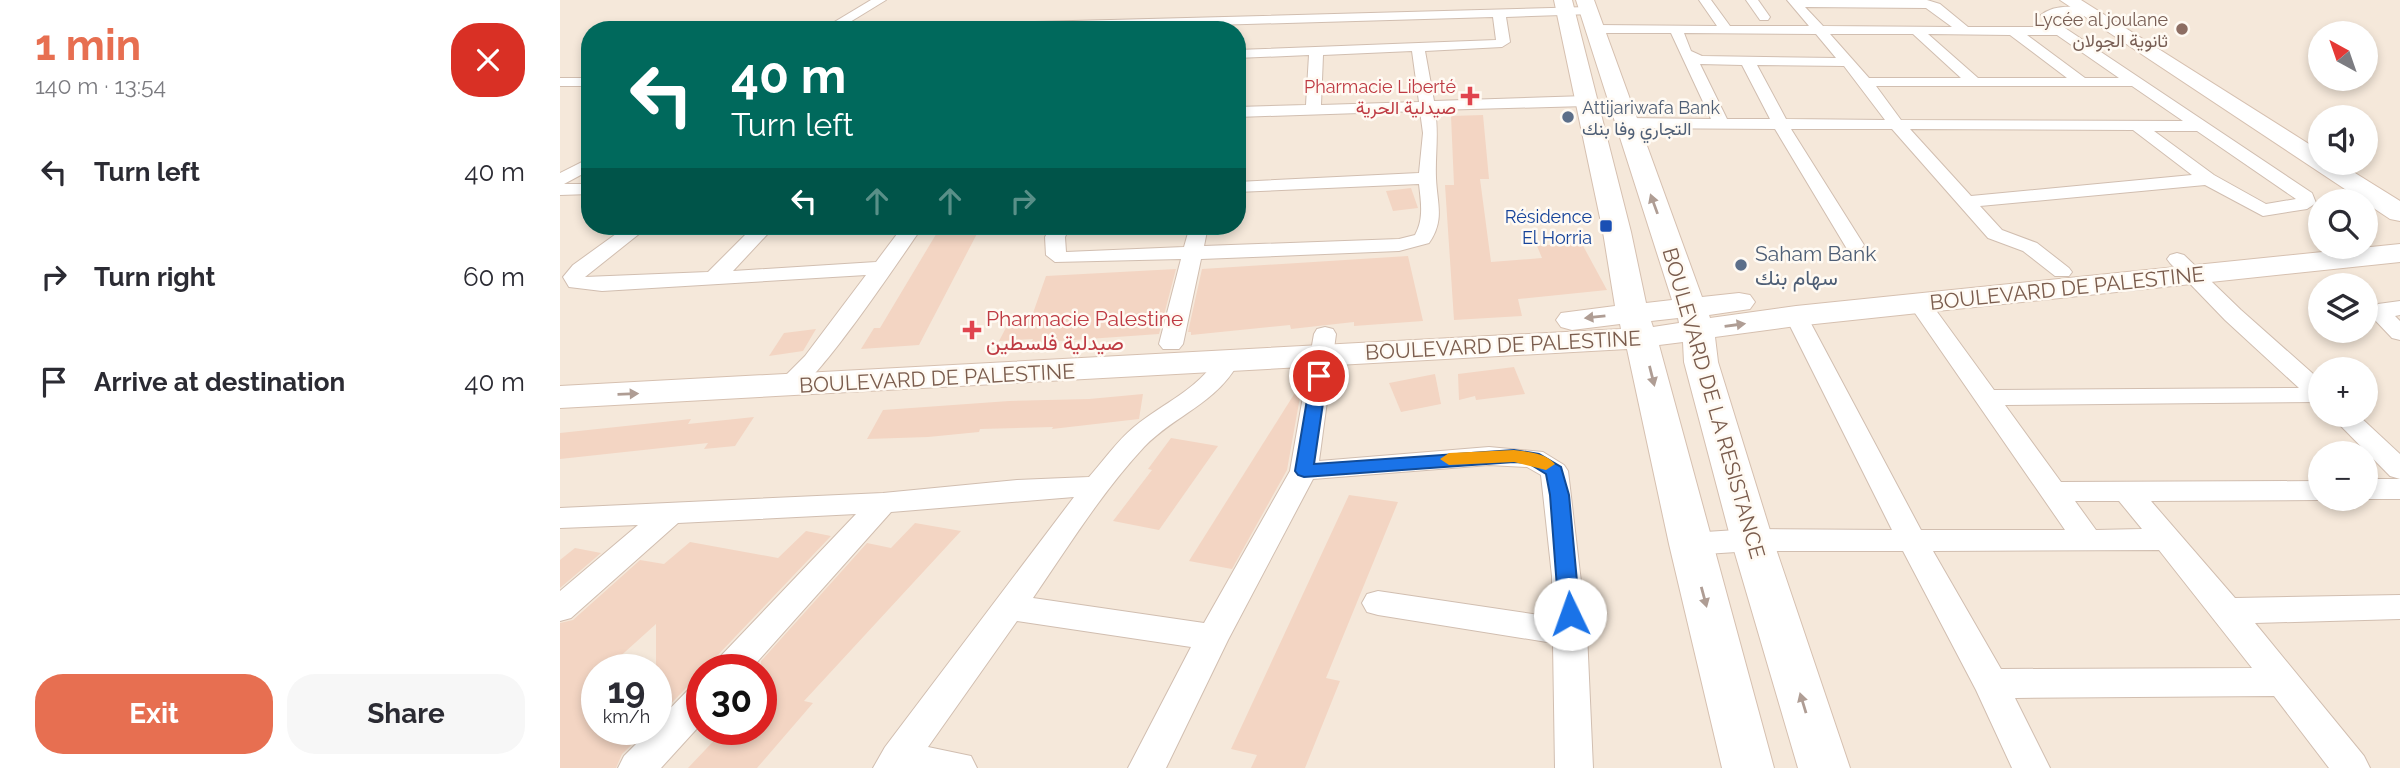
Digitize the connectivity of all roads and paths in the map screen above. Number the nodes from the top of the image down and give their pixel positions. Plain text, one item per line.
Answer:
1 (880, 0) edge
2 (1705, 0) edge
3 (1752, 0) edge
4 (1444, 1) edge
5 (1794, 1) edge
6 (1580, 10) edge
7 (2065, 11) edge
8 (1499, 12) junction
9 (1455, 13) junction
10 (1717, 16) junction
11 (1764, 17) junction
12 (1806, 17) junction
13 (1221, 20) edge
14 (843, 21) edge
15 (1196, 21) edge
16 (1676, 29) junction
17 (1727, 30) junction
18 (1818, 31) junction
19 (1917, 31) junction
20 (1965, 31) junction
21 (2013, 31) junction
22 (1418, 47) junction
23 (1316, 51) junction
24 (1246, 54) edge
25 (1691, 58) junction
26 (1846, 61) junction
27 (1748, 62) junction
28 (560, 82) edge
29 (581, 82) edge
30 (1864, 82) junction
31 (1974, 82) junction
32 (2082, 82) junction
33 (2135, 82) junction
34 (1586, 101) junction
35 (1429, 107) junction
36 (1313, 110) junction
37 (1246, 112) edge
38 (1625, 123) junction
39 (1722, 124) junction
40 (1781, 125) junction
41 (1897, 125) junction
42 (2136, 125) junction
43 (2198, 126) junction
44 (581, 167) edge
45 (564, 175) edge
46 (1427, 178) junction
47 (2208, 178) junction
48 (1246, 187) edge
49 (581, 189) edge
50 (2332, 189) edge
51 (560, 190) edge
52 (1964, 202) junction
53 (2387, 230) edge
54 (627, 235) edge
55 (756, 235) edge
56 (906, 235) edge
57 (1058, 235) edge
58 (1197, 235) edge
59 (1854, 245) dead end
60 (2308, 246) edge
61 (1192, 252) junction
62 (2185, 267) junction
63 (880, 268) junction
64 (2062, 272) junction
65 (714, 278) junction
66 (1919, 303) junction
67 (2400, 308) edge
68 (1796, 316) junction
69 (1694, 318) junction
70 (1636, 326) junction
71 (2400, 333) edge
72 (1171, 344) junction
73 (1323, 345) junction
74 (813, 361) junction
75 (1227, 362) junction
76 (560, 375) edge
77 (2308, 383) edge
78 (786, 387) junction
79 (2308, 394) edge
80 (560, 397) edge
81 (1985, 398) junction
82 (2355, 427) edge
83 (2400, 470) edge
84 (1304, 471) junction
85 (1097, 486) junction
86 (2308, 489) edge
87 (2378, 489) edge
88 (2400, 489) edge
89 (2053, 492) junction
90 (2127, 492) junction
91 (883, 503) junction
92 (669, 514) junction
93 (560, 518) edge
94 (2165, 539) junction
95 (1752, 540) junction
96 (2088, 541) junction
97 (1913, 542) junction
98 (1690, 544) junction
99 (1378, 603) dead end
100 (1009, 607) junction
101 (2400, 607) edge
102 (560, 609) edge
103 (2227, 611) junction
104 (1571, 632) junction
105 (1213, 637) junction
106 (744, 654) edge
107 (2284, 682) junction
108 (1991, 684) junction
109 (686, 716) edge
110 (895, 764) edge
111 (637, 768) edge
112 (958, 768) edge
113 (1147, 768) edge
114 (1574, 768) edge
115 (1748, 768) edge
116 (1824, 768) edge
117 (2031, 768) edge
118 (2351, 768) edge

1 - 14 street
2 - 10 street
3 - 11 street
4 - 9 street
5 - 12 street
5 - 20 street
6 - 8 street
6 - 16 street
6 - 34 main road
6 - 38 main road, BOULEVARD DE LA RESISTANCE
7 - 21 street
7 - 33 street
7 - 50 main road
7 - 53 main road
8 - 9 street
8 - 22 street
9 - 13 street
10 - 11 street
10 - 17 street
11 - 12 street
12 - 18 street
13 - 15 street
16 - 17 street
16 - 25 street
17 - 18 street
18 - 19 street
18 - 26 street
19 - 20 street
19 - 31 street
20 - 21 street
21 - 32 street
22 - 23 street
22 - 35 street
23 - 24 street
23 - 36 street
25 - 27 street
25 - 39 street
26 - 27 street
26 - 30 street
27 - 40 street
28 - 29 street
30 - 31 street
30 - 41 street
31 - 32 street
32 - 33 street
33 - 43 street
34 - 35 street
34 - 70 main road
35 - 36 street
35 - 46 street
36 - 37 street
38 - 39 street
69 -> 38 main road, BOULEVARD DE LA RESISTANCE
39 - 40 street
40 - 41 street
40 - 59 street
41 - 42 street
41 - 52 street
42 - 43 street
42 - 47 street
43 - 47 street
44 - 45 street
46 - 48 street
46 - 61 street
47 - 52 street
49 - 51 street
52 - 64 street
53 - 62 main road, BOULEVARD DE PALESTINE
54 - 65 street
55 - 65 street
56 - 63 street
57 - 61 street
58 - 61 street
60 - 62 main road, BOULEVARD DE PALESTINE
61 - 72 street
62 - 64 main road, BOULEVARD DE PALESTINE
62 - 66 main road, BOULEVARD DE PALESTINE
62 - 77 street
63 - 65 street
63 - 74 street
64 - 69 main road, BOULEVARD DE PALESTINE
66 - 68 main road, BOULEVARD DE PALESTINE
66 - 81 street
67 - 71 street
69 -> 68 main road, BOULEVARD DE PALESTINE
68 - 97 street
69 - 70 main road, BOULEVARD DE PALESTINE
69 - 95 main road, BOULEVARD DE LA RESISTANCE
70 - 73 main road, BOULEVARD DE PALESTINE
70 -> 98 main road
72 - 73 main road, BOULEVARD DE PALESTINE
72 - 74 main road, BOULEVARD DE PALESTINE
73 - 75 main road, BOULEVARD DE PALESTINE
73 - 84 street
74 - 76 main road, BOULEVARD DE PALESTINE
74 - 78 street
75 - 78 main road, BOULEVARD DE PALESTINE
75 - 85 street
80 -> 78 main road, BOULEVARD DE PALESTINE
79 - 81 street
81 - 89 street
82 - 83 street
84 - 104 street
84 - 105 street
85 - 91 street
85 - 100 street
86 - 90 street
87 - 88 street
89 - 90 street
89 - 96 street
90 - 94 street
91 - 92 street
91 - 106 street
92 - 93 street
92 - 102 street
94 - 96 street
94 - 103 street
95 - 97 street
95 - 98 street
116 -> 95 main road, BOULEVARD DE LA RESISTANCE
96 - 97 street
97 - 108 street
98 -> 115 main road
99 - 104 street
100 - 105 street
100 - 110 street
101 - 103 street
103 - 107 street
104 - 114 street
105 - 113 street
107 - 108 street
107 - 118 street
108 - 117 street
109 - 111 street
110 - 112 street

